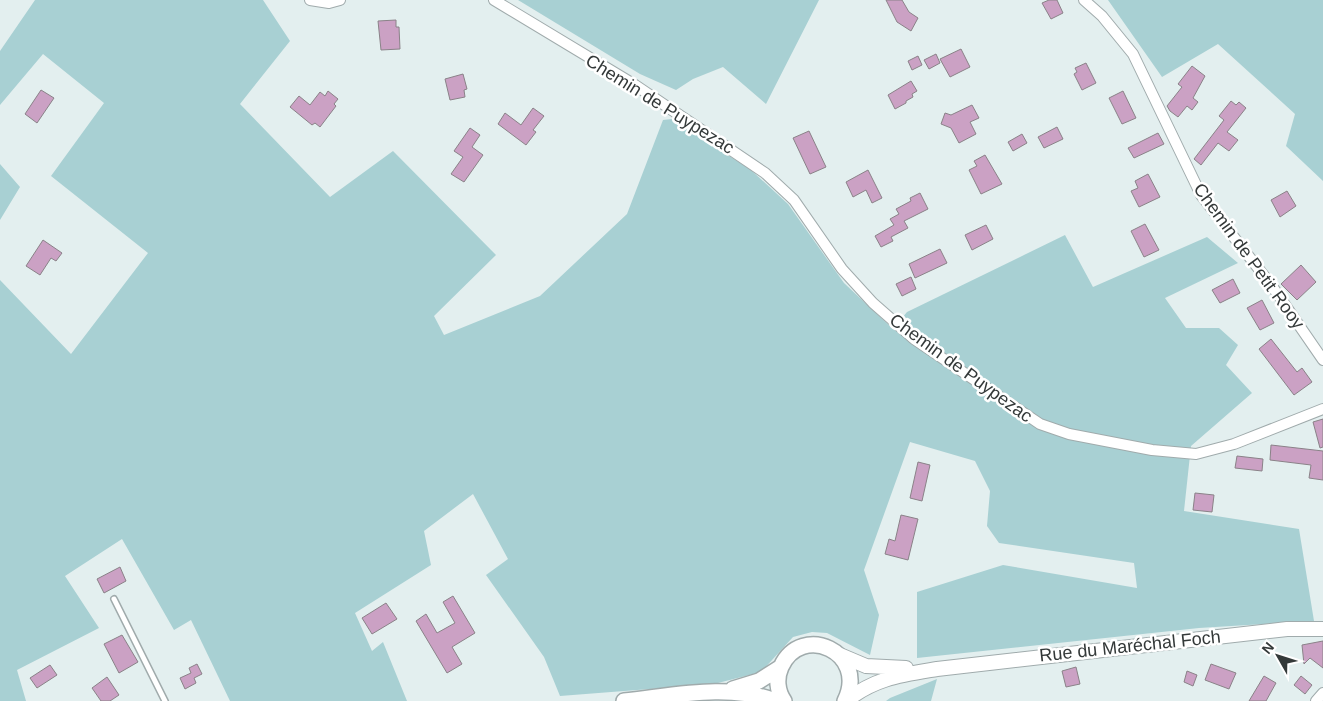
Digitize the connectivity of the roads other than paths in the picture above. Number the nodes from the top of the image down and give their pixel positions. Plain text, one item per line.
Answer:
1 (310, 0) edge
2 (340, 0) edge
3 (494, 0) edge
4 (1084, 0) edge
5 (1323, 360) edge
6 (1323, 409) edge
7 (114, 599) dead end
8 (1323, 629) edge
9 (840, 655) junction
10 (781, 667) junction
11 (937, 669) junction
12 (727, 691) junction
13 (1323, 693) edge
14 (165, 701) edge
15 (624, 701) edge
16 (775, 701) edge
17 (784, 701) edge
18 (846, 701) edge
19 (1316, 701) edge

1 - 2 street
3 - 6 street, Chemin de Puypezac
4 - 5 street, Chemin de Petit Rooy
7 - 14 lane
8 - 11 main road, Rue du Maréchal Foch
9 - 10 main road
9 - 11 main road, Rue du Maréchal Foch
9 - 18 main road
10 - 12 main road
10 - 17 main road
11 - 18 main road, Rue du Maréchal Foch
12 - 15 main road
12 - 16 main road
13 - 19 street

